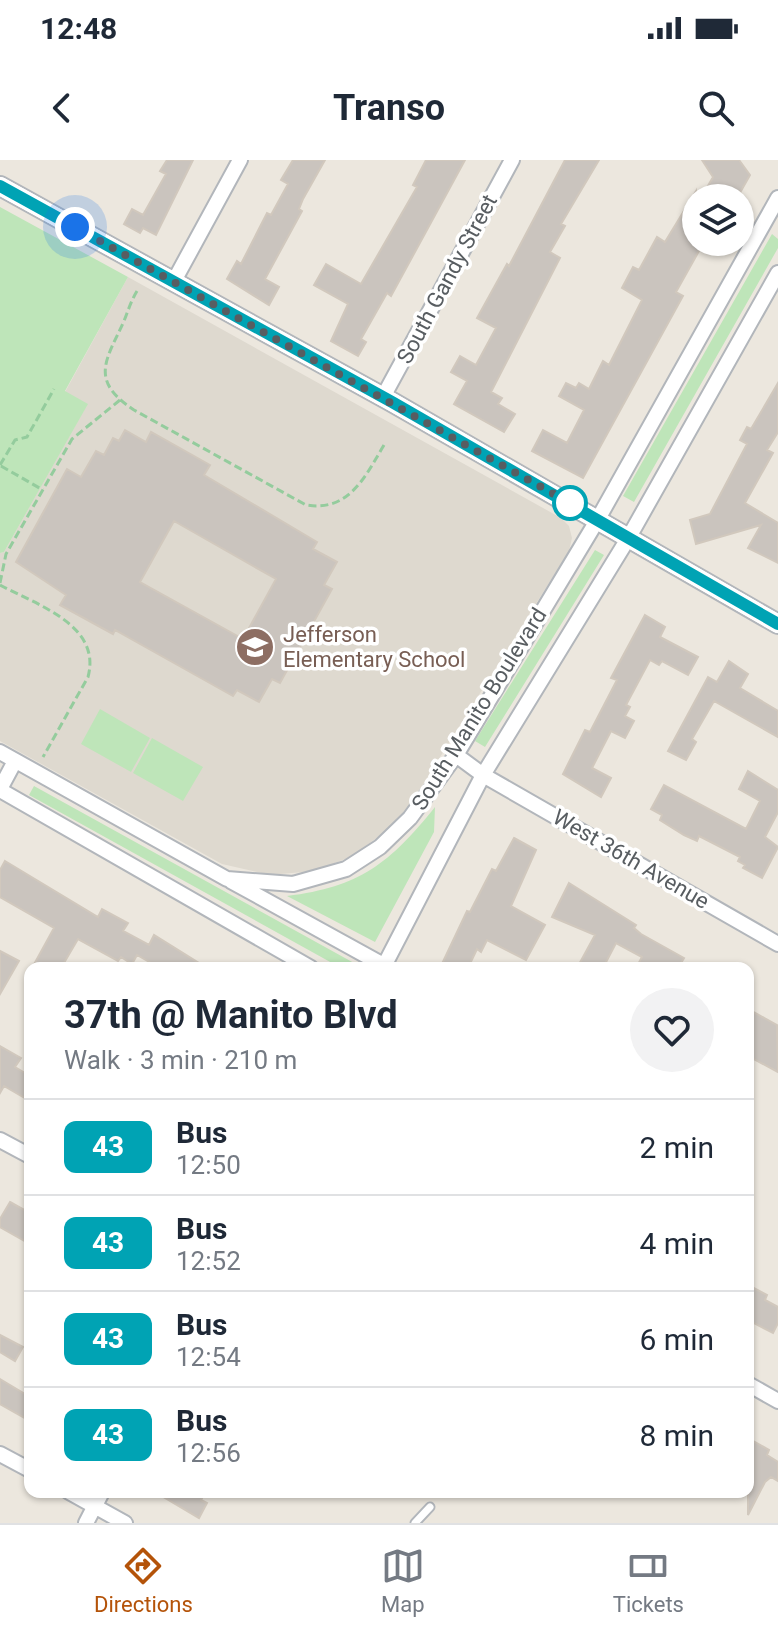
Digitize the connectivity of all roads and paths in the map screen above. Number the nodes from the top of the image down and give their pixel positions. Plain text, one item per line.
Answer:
1 (240, 160) edge
2 (512, 160) edge
3 (0, 186) edge
4 (778, 198) edge
5 (778, 273) edge
6 (174, 281) junction
7 (137, 291) dead end
8 (54, 389) dead end
9 (383, 397) junction
10 (120, 400) junction
11 (384, 445) dead end
12 (0, 466) edge
13 (43, 490) junction
14 (598, 519) junction
15 (629, 537) junction
16 (0, 584) edge
17 (778, 624) edge
18 (0, 752) edge
19 (456, 755) junction
20 (43, 757) dead end
21 (15, 761) junction
22 (483, 775) junction
23 (0, 789) edge
24 (227, 879) junction
25 (778, 944) edge
26 (301, 962) edge
27 (375, 962) edge
28 (387, 962) edge
29 (0, 1140) edge
30 (24, 1153) edge
31 (754, 1387) edge
32 (778, 1401) edge
33 (0, 1454) edge
34 (24, 1467) edge
35 (80, 1498) edge
36 (99, 1498) edge
37 (95, 1506) junction
38 (430, 1507) dead end
39 (86, 1523) edge
40 (125, 1523) edge
41 (415, 1523) edge

1 - 6 street
2 - 9 street, South Gandy Street
3 - 6 street
4 - 14 street, South Manito Boulevard
5 - 15 street, South Manito Boulevard
6 - 9 street
7 - 10 path
8 - 12 path
9 - 14 street
10 - 11 path
10 - 13 path
12 - 13 path
13 - 16 path
14 - 15 street
14 - 19 street, South Manito Boulevard
15 - 17 street
15 - 22 street, South Manito Boulevard
16 - 20 path
18 - 21 street, South Manito Boulevard
19 - 22 street, West 36th Avenue
19 - 24 street, South Manito Boulevard
21 - 23 street
21 - 24 street, South Manito Boulevard
22 - 25 street, West 36th Avenue
22 - 28 street, South Manito Boulevard
23 - 26 street
24 - 27 street
29 - 30 street
31 - 32 street
33 - 34 street
35 - 37 street
36 - 37 street
37 - 39 street
37 - 40 street
38 - 41 lane

